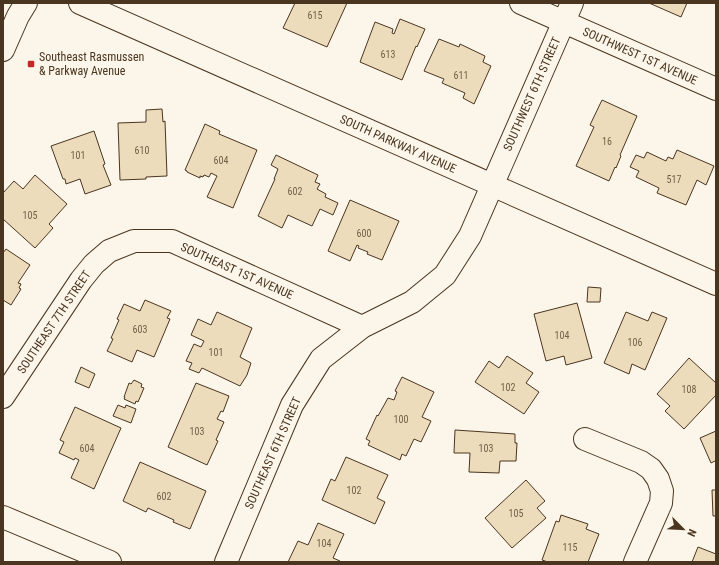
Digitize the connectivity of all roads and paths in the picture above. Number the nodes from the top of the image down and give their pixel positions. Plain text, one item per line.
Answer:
1 (26, 3) edge
2 (80, 3) edge
3 (521, 3) edge
4 (572, 3) edge
5 (564, 23) junction
6 (3, 50) edge
7 (716, 89) edge
8 (492, 185) junction
9 (108, 251) joint
10 (716, 284) edge
11 (362, 328) junction
12 (3, 397) edge
13 (585, 439) dead end
14 (3, 517) edge
15 (110, 562) edge
16 (226, 562) edge
17 (635, 562) edge

1 - 6 street
2 - 8 street, SOUTH PARKWAY AVENUE
3 - 5 street, SOUTHWEST 1ST AVENUE
4 - 5 street, SOUTHWEST 6TH STREET
5 - 7 street, SOUTHWEST 1ST AVENUE
5 - 8 street, SOUTHWEST 6TH STREET
8 - 10 street, SOUTH PARKWAY AVENUE
8 - 11 street, SOUTHEAST 6TH STREET
9 - 11 street, SOUTHEAST 1ST AVENUE
9 - 12 street, SOUTHEAST 7TH STREET
11 - 16 street, SOUTHEAST 6TH STREET
13 - 17 street
14 - 15 street

